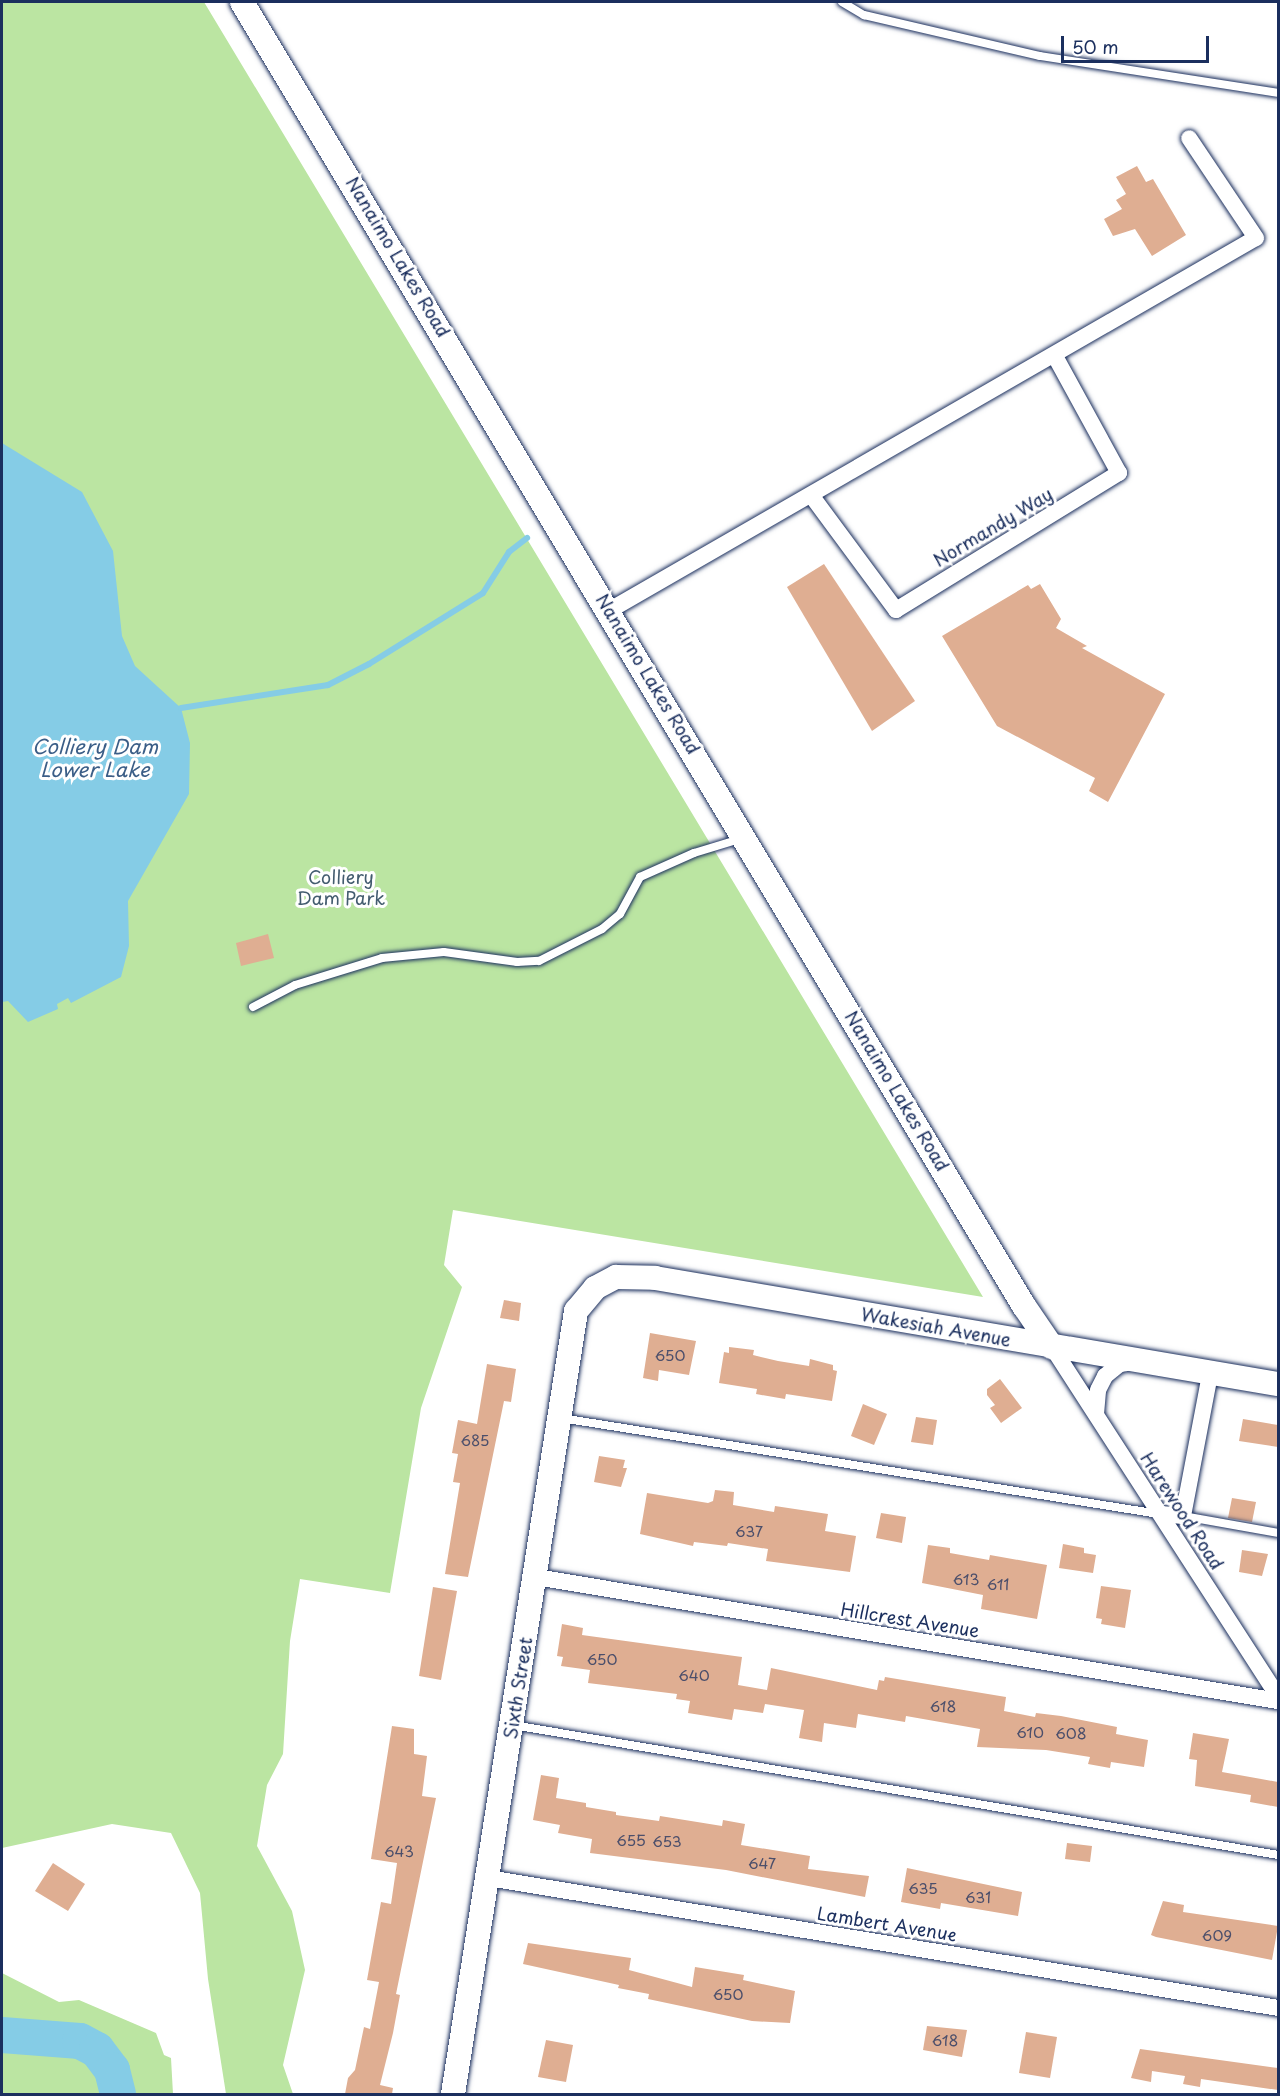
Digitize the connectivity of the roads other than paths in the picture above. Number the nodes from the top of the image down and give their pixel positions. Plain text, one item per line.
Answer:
1 (242, 2) edge
2 (842, 2) edge
3 (1278, 93) edge
4 (1189, 138) dead end
5 (1055, 356) junction
6 (811, 495) junction
7 (610, 610) junction
8 (746, 837) junction
9 (253, 1007) dead end
10 (595, 1288) joint
11 (1053, 1347) junction
12 (1140, 1362) junction
13 (1210, 1374) junction
14 (1278, 1384) edge
15 (1096, 1414) junction
16 (558, 1418) junction
17 (1161, 1514) junction
18 (1183, 1516) junction
19 (1278, 1533) edge
20 (536, 1577) junction
21 (1278, 1696) edge
22 (1278, 1701) edge
23 (512, 1724) junction
24 (1278, 1855) edge
25 (488, 1878) junction
26 (1278, 2008) edge
27 (453, 2094) edge

1 - 7 street, Nanaimo Lakes Road
2 - 3 lane
4 - 5 street
5 - 6 street
5 - 6 street, Normandy Way
6 - 7 street
7 - 8 street, Nanaimo Lakes Road
8 - 9 lane
8 - 11 street, Nanaimo Lakes Road
10 - 11 street, Wakesiah Avenue
10 - 16 street, Sixth Street
11 - 12 street, Wakesiah Avenue
11 - 15 street, Harewood Road
12 - 13 street, Wakesiah Avenue
12 - 15 street
13 - 14 street, Wakesiah Avenue
13 - 18 street
15 - 17 street, Harewood Road
16 - 17 lane
16 - 20 street, Sixth Street
17 - 18 street
17 - 21 street, Harewood Road
18 - 19 lane
20 - 22 street, Hillcrest Avenue
20 - 23 street, Sixth Street
23 - 24 lane
23 - 25 street, Sixth Street
25 - 26 street, Lambert Avenue
25 - 27 street, Sixth Street

